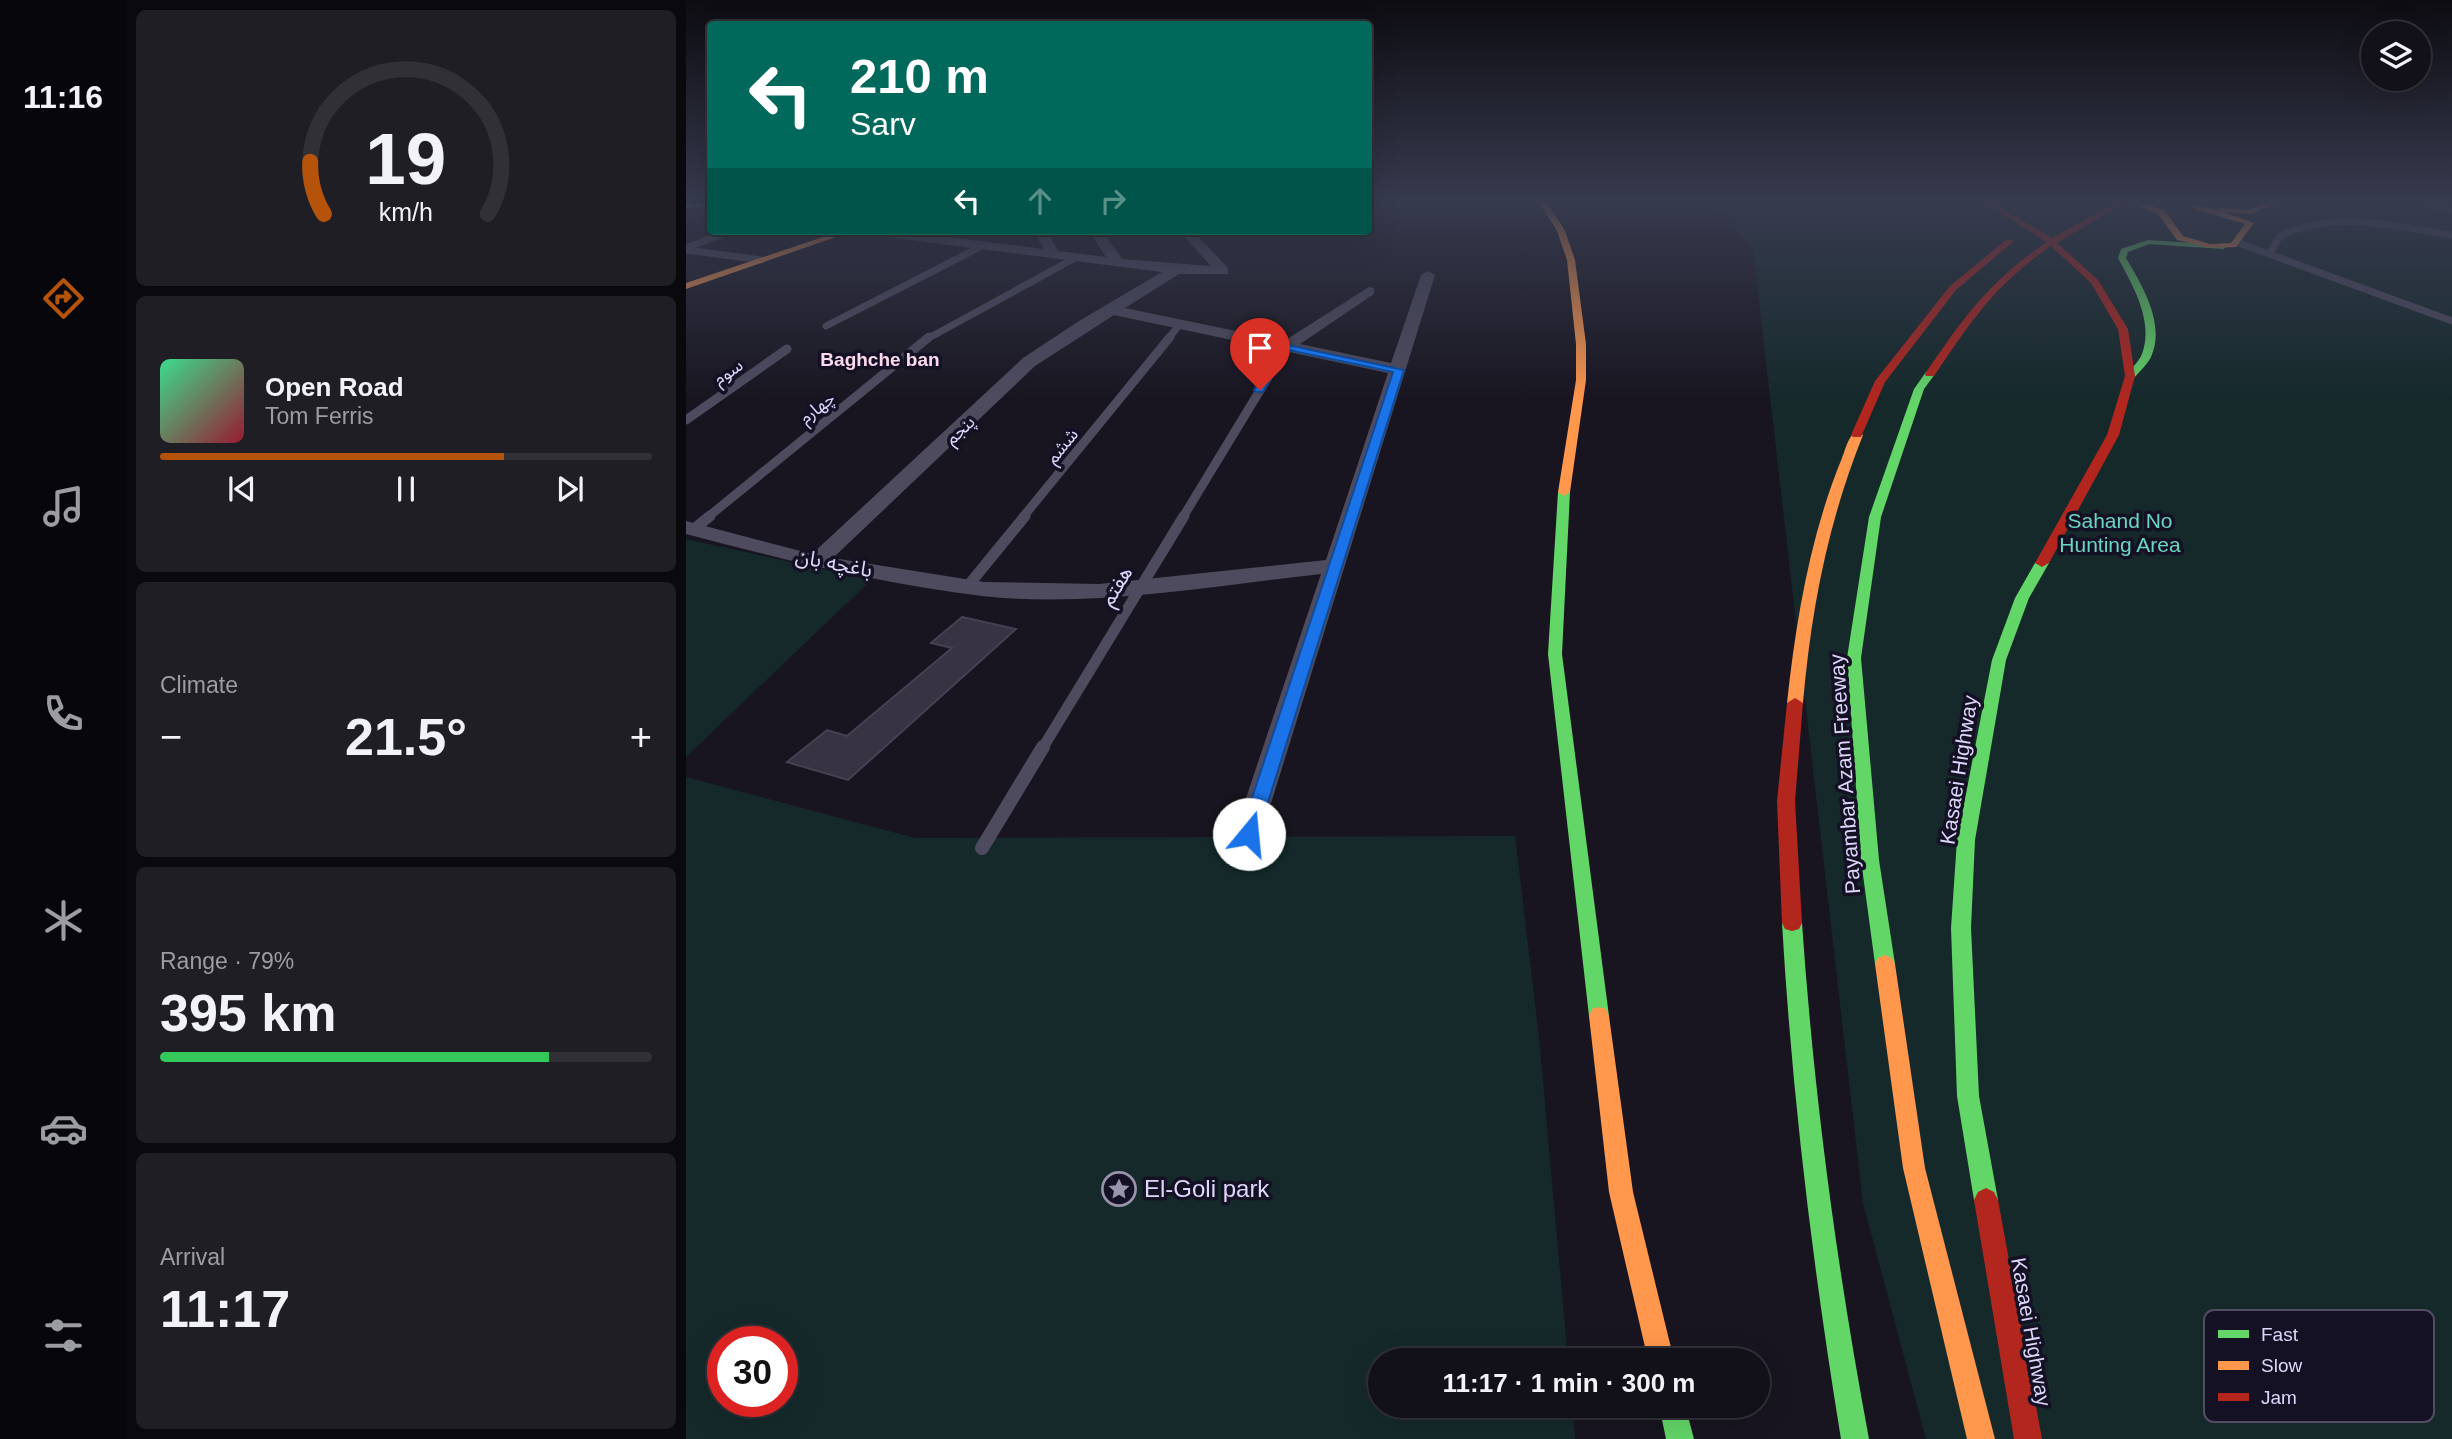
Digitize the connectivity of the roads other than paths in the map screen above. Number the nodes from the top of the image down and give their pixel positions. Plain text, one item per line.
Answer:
1 (746, 267) edge
2 (941, 267) edge
3 (1057, 267) edge
4 (1148, 267) edge
5 (1219, 267) edge
6 (1571, 267) edge
7 (1979, 267) edge
8 (2018, 267) edge
9 (2079, 267) edge
10 (2127, 267) edge
11 (2308, 267) edge
12 (1176, 270) junction
13 (1427, 275) dead end
14 (686, 286) edge
15 (1369, 291) dead end
16 (1112, 310) junction
17 (2452, 321) edge
18 (1180, 324) junction
19 (826, 326) dead end
20 (1287, 346) junction
21 (787, 349) dead end
22 (1399, 370) junction
23 (2130, 376) junction
24 (686, 420) edge
25 (690, 528) edge
26 (816, 562) junction
27 (1334, 566) junction
28 (1138, 587) junction
29 (976, 588) junction
30 (1249, 834) dead end
31 (982, 848) dead end
32 (1658, 1348) edge
33 (1675, 1418) edge
34 (1680, 1439) edge
35 (1855, 1439) edge
36 (1982, 1439) edge
37 (2028, 1439) edge

1 - 14 main road
2 - 19 lane
3 - 25 lane, چهارم
4 - 12 street
5 - 12 street
6 - 32 main road
7 - 35 main road, Payambar Azam Freeway
8 - 36 main road, Payambar Azam Freeway
9 - 23 main road, Kasaei Highway
10 - 23 main road
11 - 17 lane
12 - 16 street, پنجم
13 - 22 street
15 - 20 street
16 - 18 street
16 - 26 street, پنجم
18 - 20 street
18 - 29 lane, ششم
20 - 22 street
20 - 28 lane, هفتم
21 - 24 lane, سوم
22 - 27 street
23 - 37 main road, Kasaei Highway
25 - 26 street, باغچه بان
26 - 29 street, باغچه بان
27 - 28 street
27 - 30 street
28 - 29 street
28 - 31 lane, هفتم
33 - 34 main road

